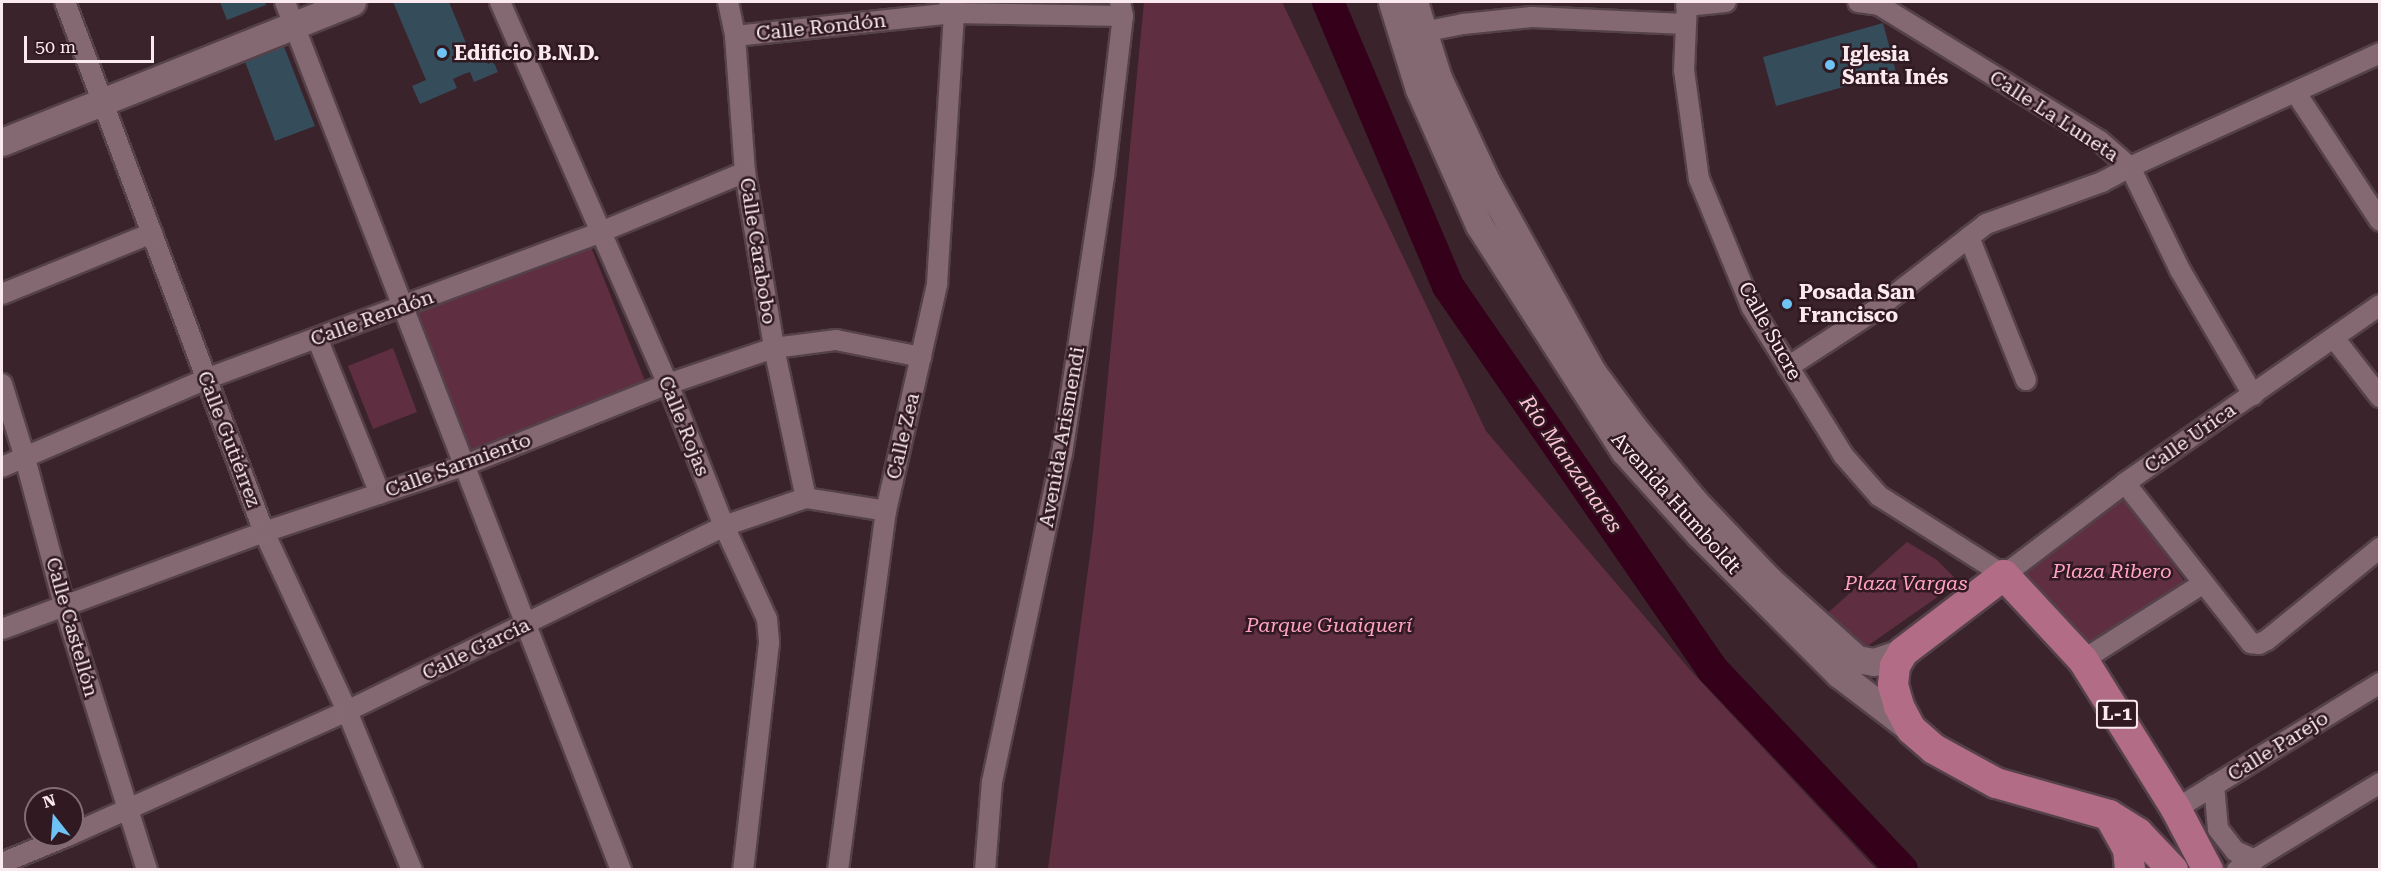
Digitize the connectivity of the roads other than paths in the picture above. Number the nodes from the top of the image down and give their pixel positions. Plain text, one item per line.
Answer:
1 (65, 2) edge
2 (352, 2) edge
3 (500, 2) edge
4 (728, 2) edge
5 (1392, 2) edge
6 (1414, 2) edge
7 (1726, 2) edge
8 (1858, 2) edge
9 (1879, 3) edge
10 (951, 7) edge
11 (1121, 9) edge
12 (1686, 10) edge
13 (289, 13) edge
14 (1423, 32) junction
15 (735, 36) junction
16 (2379, 53) edge
17 (2296, 93) junction
18 (103, 102) junction
19 (2, 142) edge
20 (2130, 167) junction
21 (745, 172) junction
22 (2379, 221) edge
23 (601, 232) junction
24 (152, 233) junction
25 (1969, 237) junction
26 (2, 294) edge
27 (2379, 305) edge
28 (403, 307) junction
29 (317, 338) junction
30 (2334, 338) junction
31 (774, 348) junction
32 (921, 357) junction
33 (1788, 367) junction
34 (206, 379) junction
35 (2026, 380) dead end
36 (2, 384) edge
37 (668, 384) junction
38 (2253, 395) junction
39 (2379, 397) edge
40 (25, 458) junction
41 (465, 465) junction
42 (2, 467) edge
43 (2125, 483) junction
44 (380, 494) junction
45 (806, 498) junction
46 (886, 511) junction
47 (724, 526) junction
48 (264, 532) junction
49 (2379, 549) edge
50 (2004, 575) junction
51 (2204, 583) junction
52 (64, 605) junction
53 (526, 624) junction
54 (2, 629) edge
55 (1903, 652) junction
56 (2083, 660) junction
57 (2379, 683) edge
58 (347, 711) junction
59 (1911, 729) junction
60 (2379, 783) edge
61 (2214, 785) junction
62 (2176, 809) junction
63 (127, 811) junction
64 (2109, 815) junction
65 (84, 829) edge
66 (41, 847) edge
67 (2255, 860) junction
68 (2, 863) edge
69 (147, 870) edge
70 (412, 870) edge
71 (621, 870) edge
72 (743, 870) edge
73 (838, 870) edge
74 (985, 870) edge
75 (2130, 870) edge
76 (2173, 870) edge
77 (2208, 870) edge
78 (2237, 870) edge

1 - 18 street, Calle Gutiérrez
2 - 13 main road
3 - 23 street, Calle Rojas
4 - 15 street, Calle Carabobo
5 - 59 main road, Avenida Humboldt
6 - 14 main road, Avenida Humboldt
7 - 12 street
8 - 9 street
9 - 20 street, Calle La Luneta
10 - 11 street, Calle Rondón
10 - 15 street, Calle Rondón
10 - 32 street, Calle Zea
11 - 74 street, Avenida Arismendi
12 - 14 street
12 - 33 street, Calle Sucre
13 - 18 main road
13 - 28 street
14 - 55 main road, Avenida Humboldt
15 - 21 street, Calle Carabobo
16 - 17 street
17 - 20 street
17 - 22 street
18 - 19 main road
18 - 24 street, Calle Gutiérrez
20 - 25 street
20 - 38 street, Calle La Luneta
21 - 23 street, Calle Rendón
21 - 31 street, Calle Carabobo
23 - 28 street, Calle Rendón
23 - 37 street, Calle Rojas
24 - 26 street
24 - 34 street, Calle Gutiérrez
25 - 33 street
25 - 35 street
27 - 30 street, Calle Urica
28 - 29 street, Calle Rendón
28 - 41 street
29 - 34 street, Calle Rendón
29 - 44 street
30 - 38 street, Calle Urica
30 - 39 street
31 - 32 street, Calle Sarmiento
31 - 37 street, Calle Sarmiento
31 - 45 street, Calle Carabobo
32 - 46 street, Calle Zea
33 - 50 street, Calle Sucre
34 - 40 street, Calle Rendón
34 - 48 street, Calle Gutiérrez
36 - 40 street, Calle Castellón
37 - 41 street, Calle Sarmiento
37 - 47 street, Calle Rojas
38 - 43 street, Calle Urica
40 - 42 street, Calle Rendón
40 - 52 street, Calle Castellón
41 - 44 street, Calle Sarmiento
41 - 53 street
43 - 50 street, Calle Urica
43 - 51 street
44 - 48 street, Calle Sarmiento
45 - 46 street, Calle García
45 - 47 street, Calle García
46 - 73 street, Calle Zea
47 - 53 street, Calle García
47 - 72 street, Calle Rojas
48 - 52 street, Calle Sarmiento
48 - 58 street, Calle Gutiérrez
49 - 51 street
50 - 55 main road
50 - 56 main road, L-1
51 - 56 street
52 - 54 street, Calle Sarmiento
52 - 63 street, Calle Castellón
53 - 58 street, Calle García
53 - 71 street
55 - 59 main road
56 - 62 main road, L-1
57 - 61 street, Calle Parejo
58 - 63 street, Calle García
58 - 70 street, Calle Gutiérrez
59 - 64 main road, Avenida Humboldt
60 - 67 street
61 - 62 street, Calle Parejo
61 - 67 street
62 - 77 main road, L-1
63 - 65 street, Calle García
63 - 69 street, Calle Castellón
64 - 75 main road
64 - 76 main road, Avenida Humboldt
66 - 68 street, Calle García
67 - 78 street

